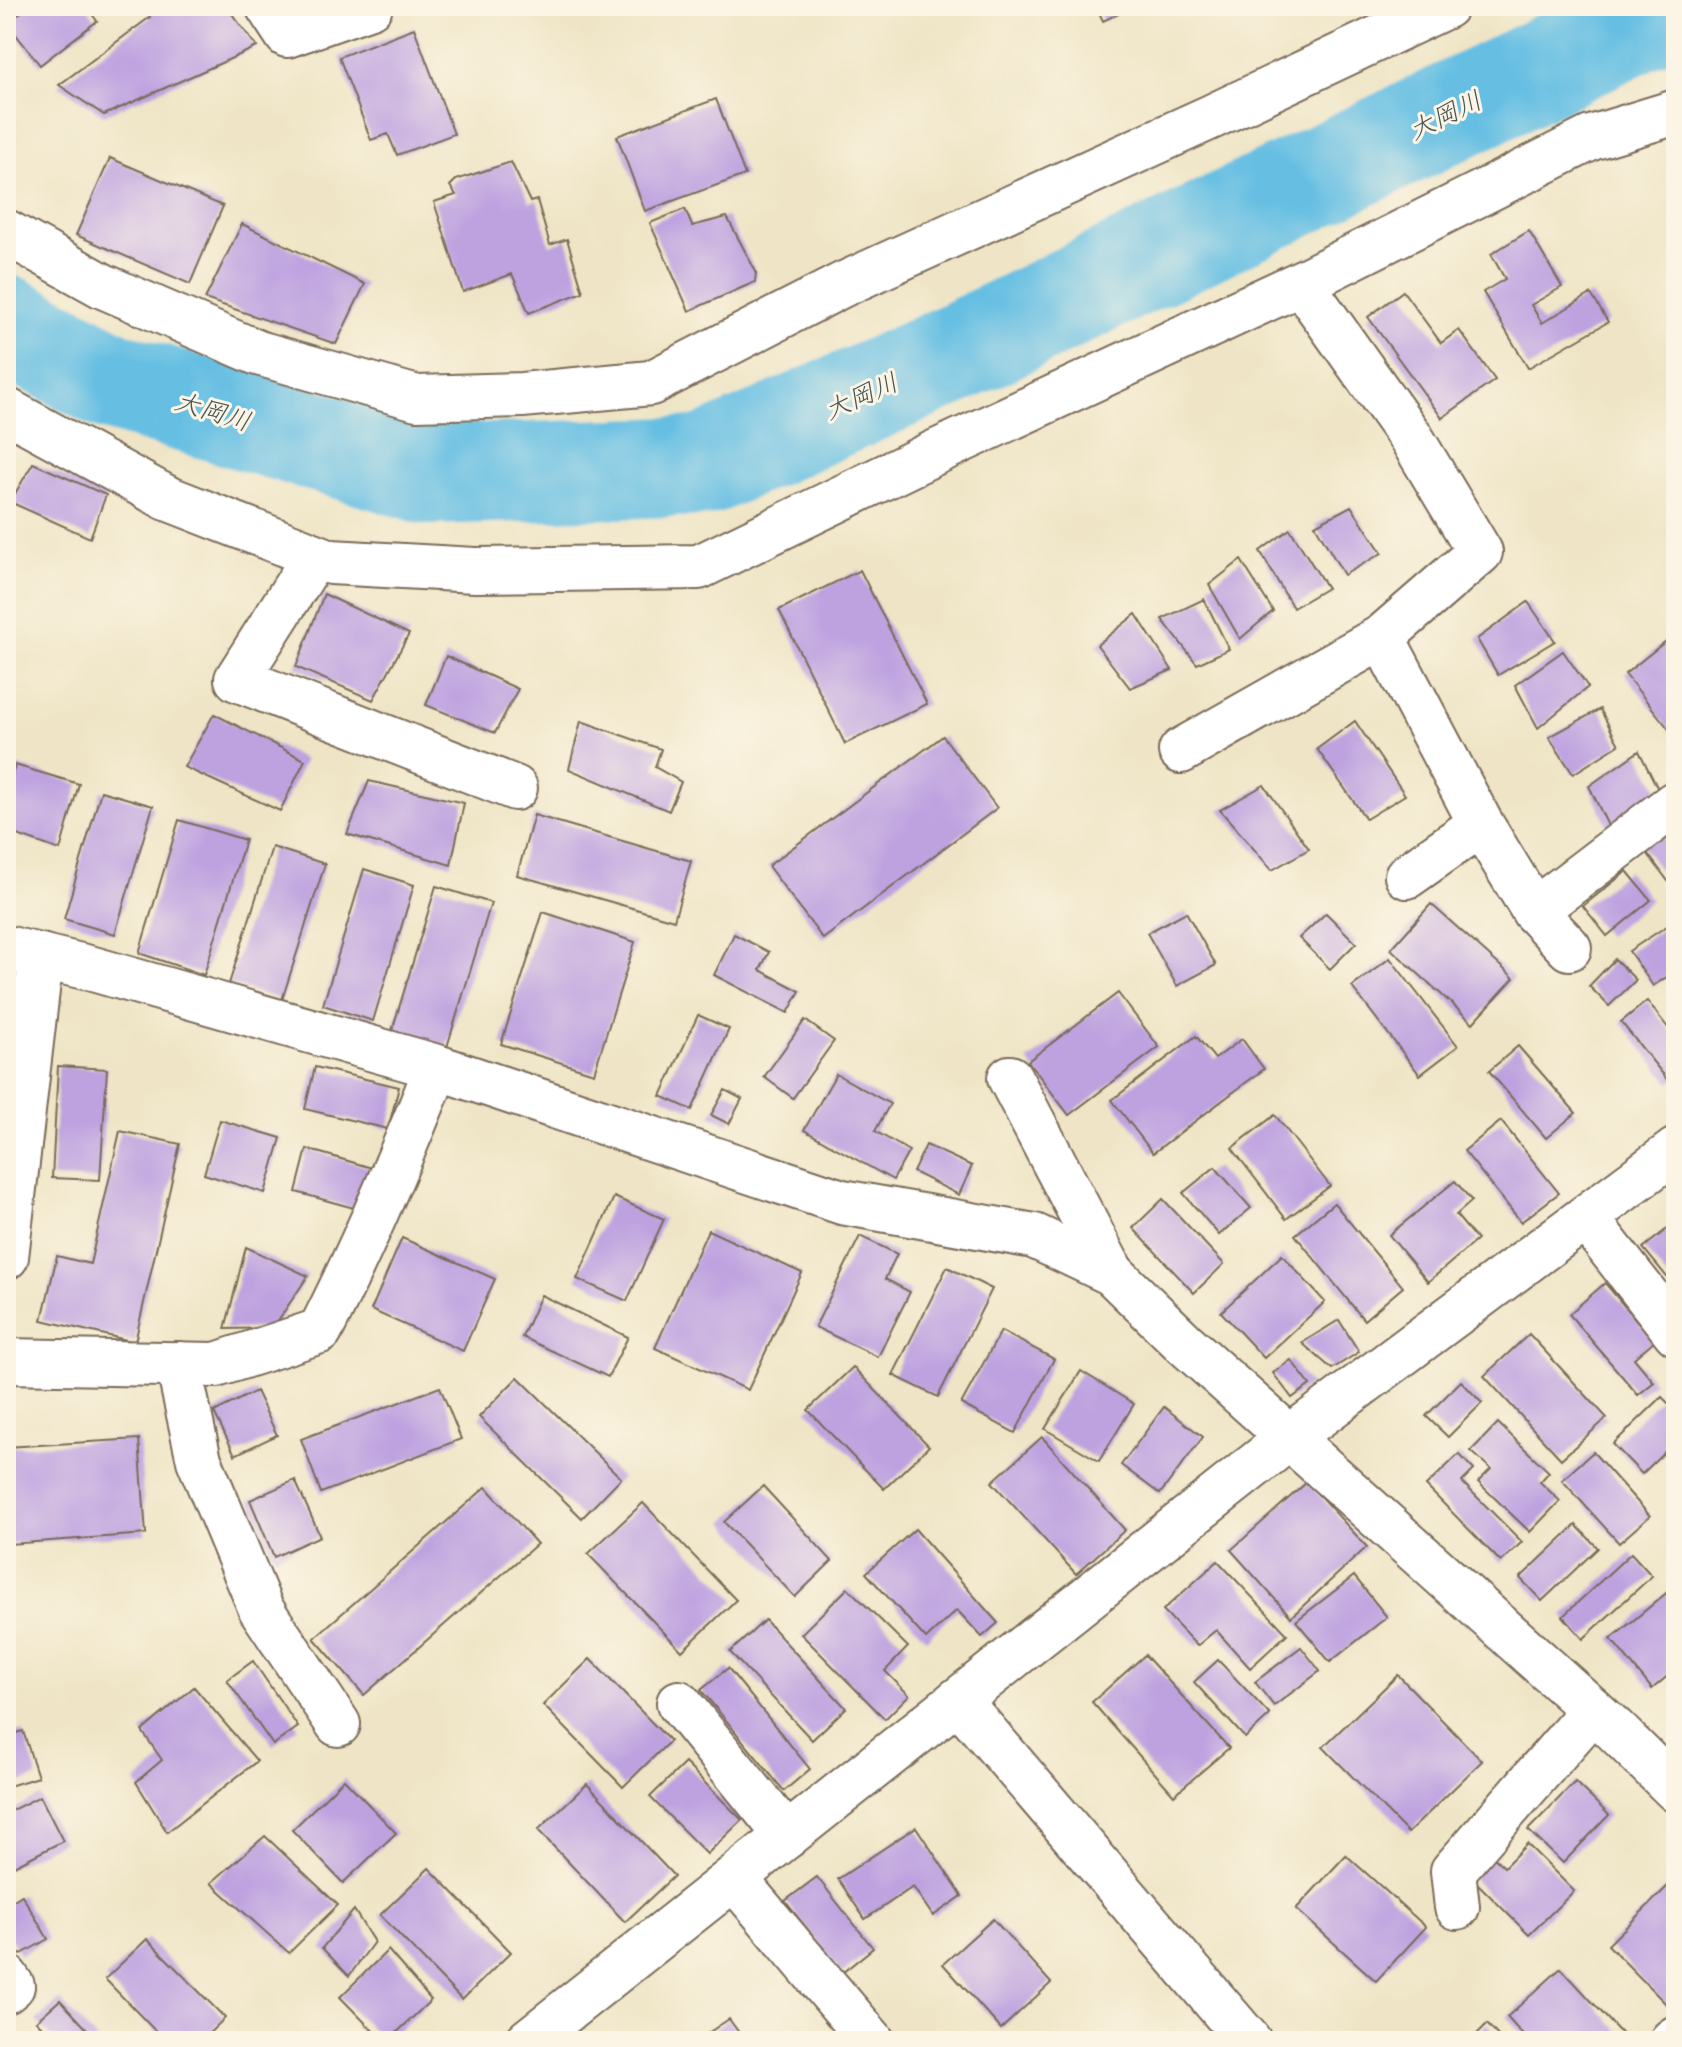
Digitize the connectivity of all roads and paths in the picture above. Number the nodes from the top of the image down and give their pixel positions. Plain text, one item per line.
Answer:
1 (268, 6) edge
2 (370, 6) edge
3 (1446, 6) edge
4 (1676, 112) edge
5 (6, 232) edge
6 (1301, 283) junction
7 (6, 410) edge
8 (315, 556) junction
9 (1382, 637) junction
10 (1181, 751) dead end
11 (515, 788) dead end
12 (1674, 804) dead end
13 (1481, 824) junction
14 (1407, 876) dead end
15 (1534, 911) junction
16 (1569, 948) dead end
17 (23, 952) edge
18 (437, 1067) junction
19 (1010, 1078) dead end
20 (1676, 1150) edge
21 (1586, 1218) junction
22 (6, 1257) edge
23 (1112, 1273) junction
24 (1676, 1333) edge
25 (6, 1361) edge
26 (178, 1364) junction
27 (1289, 1438) junction
28 (958, 1700) junction
29 (679, 1703) dead end
30 (1593, 1710) junction
31 (338, 1724) dead end
32 (1676, 1790) edge
33 (787, 1836) junction
34 (734, 1878) junction
35 (1457, 1907) dead end
36 (528, 2041) edge
37 (872, 2041) edge
38 (1249, 2041) edge

1 - 2 street
3 - 5 street
4 - 6 street
6 - 8 street
6 - 9 street
7 - 8 street
8 - 11 street
9 - 10 street
9 - 13 street
12 - 15 street
13 - 14 street
13 - 15 street
15 - 16 street
17 - 18 street
17 - 22 street
18 - 23 street
18 - 26 street
19 - 23 street
20 - 21 street
21 - 24 street
21 - 27 street
23 - 27 street
25 - 26 street
26 - 31 street
27 - 28 street
27 - 30 street
28 - 33 street
28 - 38 street
29 - 33 street
30 - 32 street
30 - 35 street
33 - 34 street
34 - 36 street
34 - 37 street

